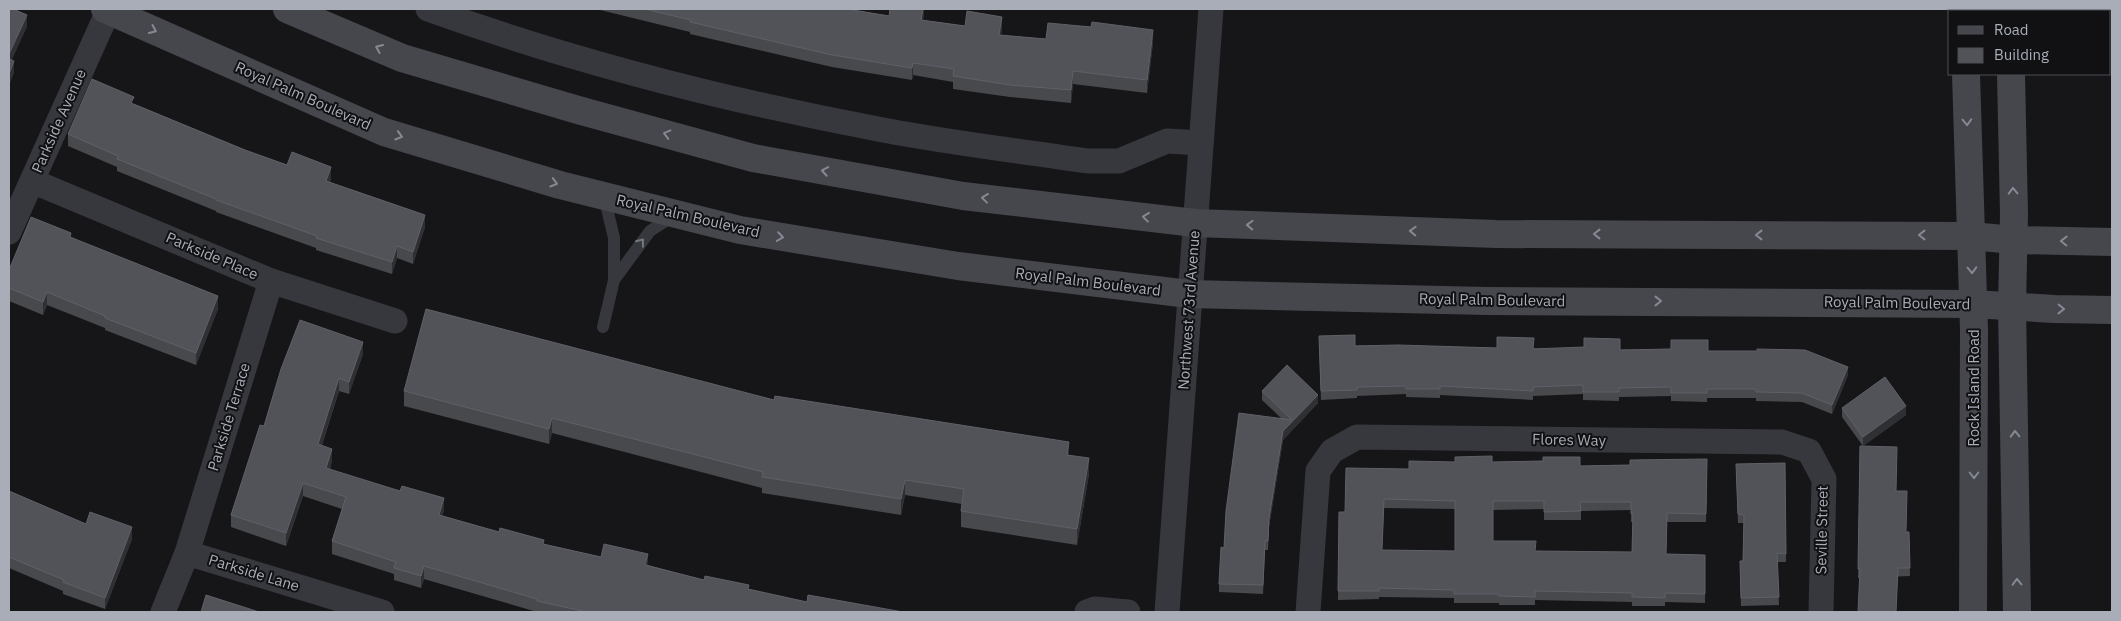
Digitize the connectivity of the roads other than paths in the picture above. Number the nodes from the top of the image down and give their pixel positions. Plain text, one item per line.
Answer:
1 (108, 9) edge
2 (287, 9) edge
3 (428, 9) edge
4 (1211, 9) edge
5 (1966, 75) edge
6 (2012, 75) edge
7 (1201, 143) junction
8 (32, 181) junction
9 (604, 196) junction
10 (676, 214) junction
11 (1195, 223) junction
12 (9, 232) edge
13 (1971, 236) junction
14 (2014, 240) junction
15 (2112, 242) edge
16 (614, 280) junction
17 (272, 281) junction
18 (1190, 294) junction
19 (1973, 304) junction
20 (2012, 306) junction
21 (2112, 310) edge
22 (395, 321) dead end
23 (603, 327) dead end
24 (1809, 451) joint
25 (187, 553) junction
26 (164, 612) edge
27 (382, 612) edge
28 (1088, 612) edge
29 (1128, 612) edge
30 (1167, 612) edge
31 (1308, 612) edge
32 (1820, 612) edge
33 (1973, 612) edge
34 (2018, 612) edge

1 - 8 street, Parkside Avenue
1 -> 9 main road, Royal Palm Boulevard
11 -> 2 main road
3 - 7 street
4 - 7 street, Northwest 73rd Avenue
5 -> 13 main road, Rock Island Road
14 -> 6 main road
7 - 11 street, Northwest 73rd Avenue
8 - 12 street, Parkside Avenue
8 - 17 street, Parkside Place
9 - 10 main road, Royal Palm Boulevard
9 - 16 lane
16 -> 10 lane
10 -> 18 main road, Royal Palm Boulevard
13 -> 11 main road
11 - 18 street, Northwest 73rd Avenue
13 - 14 main road
13 -> 19 main road, Rock Island Road
15 -> 14 main road
14 - 20 main road
16 - 23 lane
17 - 22 street, Parkside Place
17 - 25 street, Parkside Terrace
18 -> 19 main road, Royal Palm Boulevard
18 - 30 street, Northwest 73rd Avenue
19 - 20 main road, Royal Palm Boulevard
19 -> 33 main road, Rock Island Road
20 -> 21 main road, Royal Palm Boulevard
34 -> 20 main road
24 - 31 street, Flores Way
24 - 32 street, Seville Street
25 - 26 street
25 - 27 street, Parkside Lane
28 - 29 street

